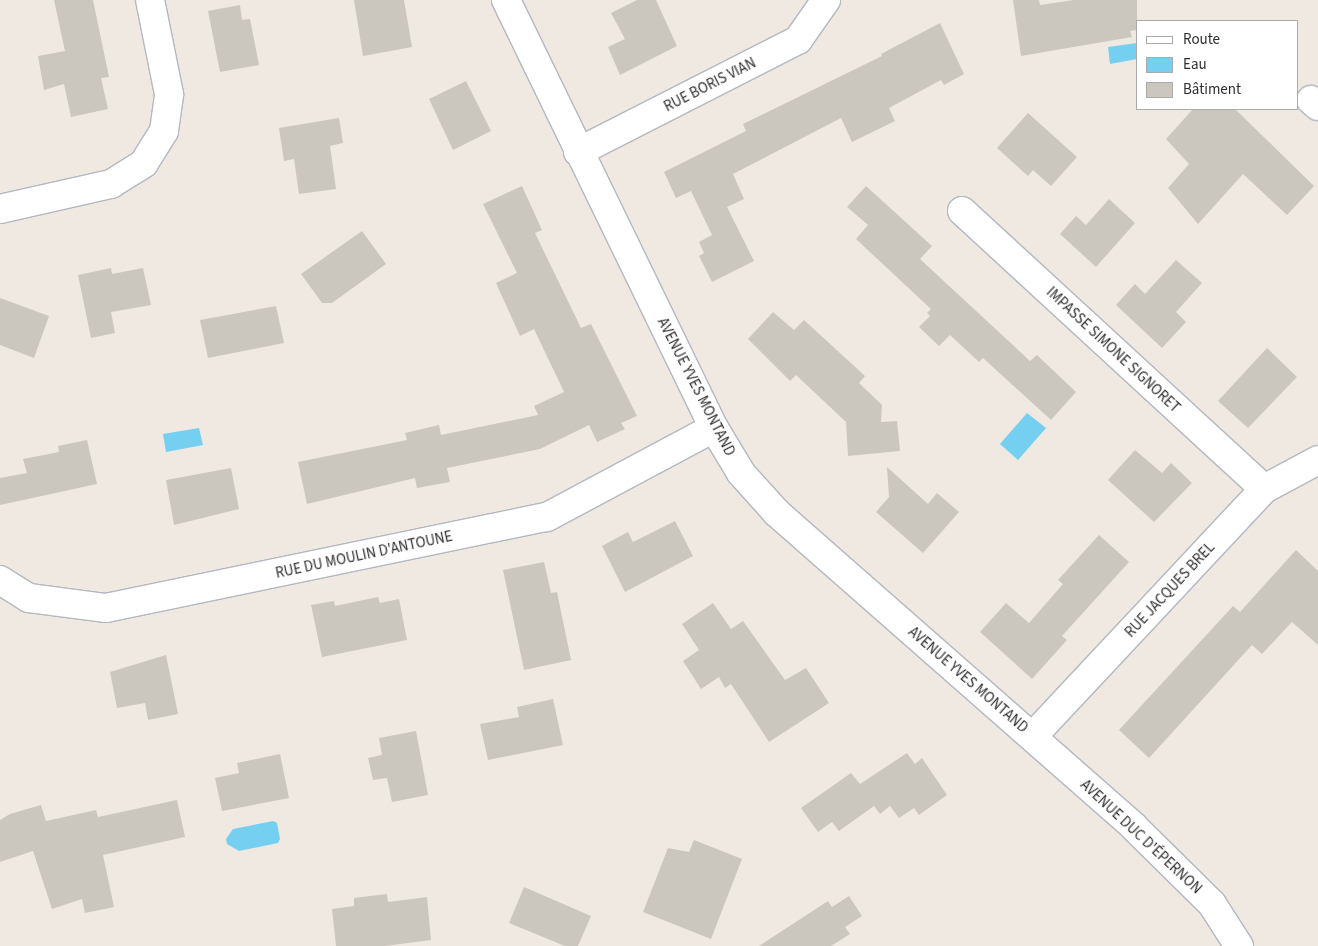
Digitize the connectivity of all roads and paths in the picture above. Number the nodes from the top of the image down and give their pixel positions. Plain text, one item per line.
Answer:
1 (150, 0) edge
2 (506, 0) edge
3 (826, 0) edge
4 (578, 152) junction
5 (0, 209) edge
6 (962, 211) dead end
7 (714, 428) junction
8 (1318, 460) edge
9 (1264, 489) junction
10 (0, 580) edge
11 (1033, 736) junction
12 (1239, 946) edge

1 - 5 street
2 - 4 street, AVENUE YVES MONTAND
3 - 4 street, RUE BORIS VIAN
4 - 7 street, AVENUE YVES MONTAND
6 - 9 street, IMPASSE SIMONE SIGNORET
7 - 10 street, RUE DU MOULIN D'ANTOUNE
7 - 11 street, AVENUE YVES MONTAND
8 - 9 street, RUE JACQUES BREL
9 - 11 street, RUE JACQUES BREL
11 - 12 street, AVENUE DUC D'ÉPERNON

